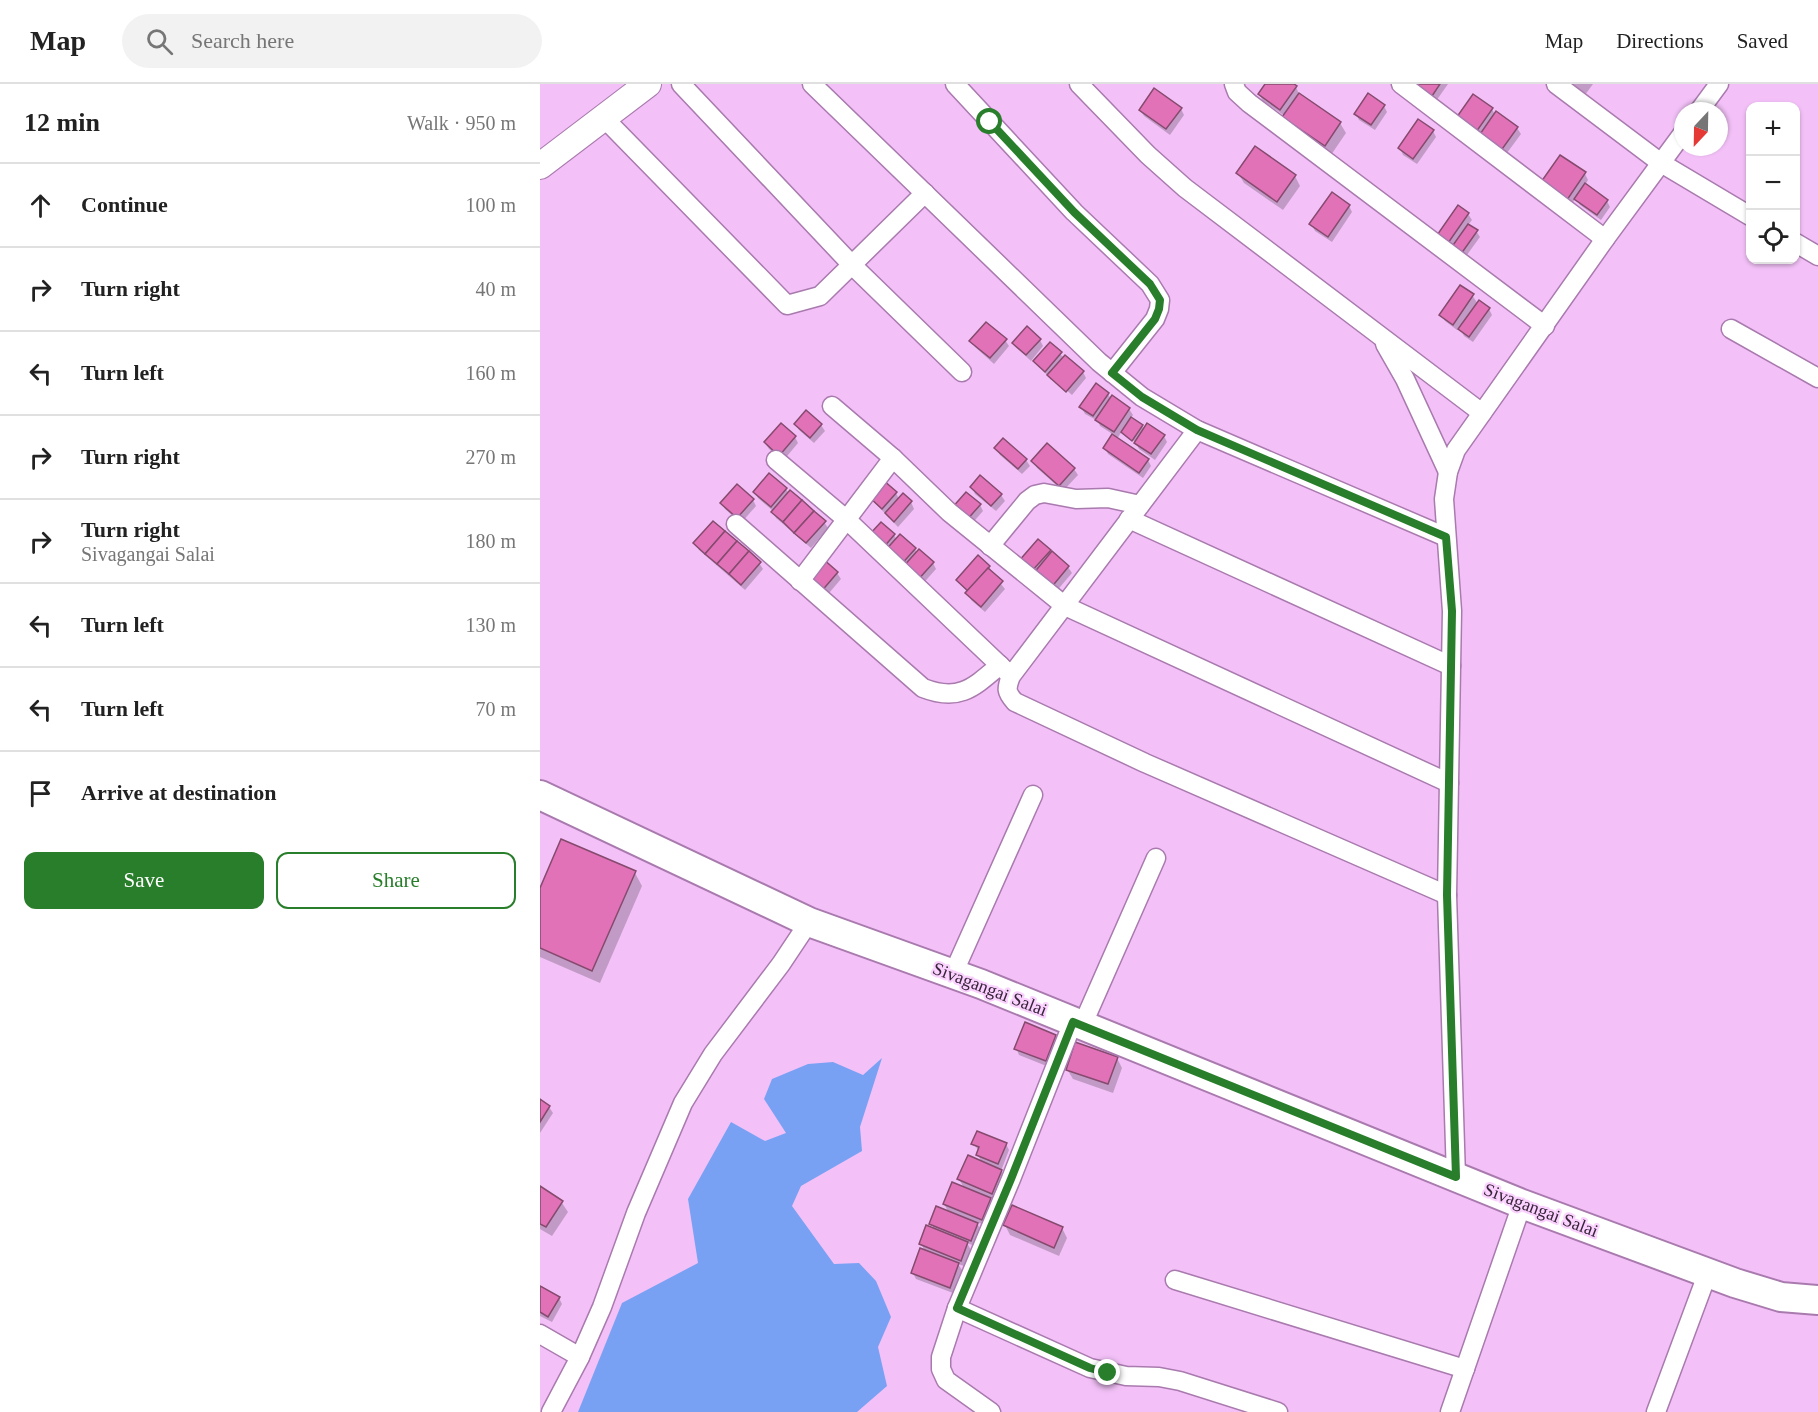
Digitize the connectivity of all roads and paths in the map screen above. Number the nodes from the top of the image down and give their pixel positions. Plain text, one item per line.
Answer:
1 (648, 84) edge
2 (681, 84) edge
3 (812, 84) edge
4 (955, 84) edge
5 (1079, 84) edge
6 (1234, 84) edge
7 (1401, 84) edge
8 (1556, 84) edge
9 (1719, 84) edge
10 (1706, 102) edge
11 (604, 118) junction
12 (1674, 145) edge
13 (1661, 163) junction
14 (540, 166) edge
15 (926, 193) junction
16 (1746, 214) edge
17 (1605, 239) junction
18 (1800, 245) edge
19 (1818, 256) edge
20 (852, 265) junction
21 (1545, 326) junction
22 (1731, 329) dead end
23 (1381, 338) junction
24 (962, 372) dead end
25 (1112, 373) junction
26 (1818, 378) edge
27 (832, 406) dead end
28 (1482, 413) junction
29 (1197, 430) junction
30 (893, 458) junction
31 (776, 460) dead end
32 (1448, 472) junction
33 (1135, 512) junction
34 (847, 520) junction
35 (736, 525) dead end
36 (1446, 537) junction
37 (990, 546) junction
38 (801, 581) junction
39 (1065, 606) junction
40 (1451, 666) junction
41 (1005, 671) junction
42 (1449, 783) junction
43 (540, 795) edge
44 (1033, 795) dead end
45 (1156, 858) dead end
46 (1447, 895) junction
47 (809, 922) junction
48 (953, 974) junction
49 (1077, 1024) junction
50 (1456, 1177) junction
51 (1522, 1204) junction
52 (1708, 1272) junction
53 (1175, 1280) dead end
54 (1818, 1300) edge
55 (957, 1308) junction
56 (540, 1335) edge
57 (580, 1357) junction
58 (1465, 1369) junction
59 (551, 1412) edge
60 (991, 1412) edge
61 (1278, 1412) edge
62 (1450, 1412) edge
63 (1656, 1412) edge

1 - 11 street
2 - 20 street
3 - 15 street
4 - 25 street
5 - 23 street
6 - 21 street
7 - 17 street
8 - 13 street
9 - 10 street
11 - 14 street
11 - 20 street
12 - 13 street
13 - 16 street
13 - 17 street
15 - 20 street
15 - 25 street
17 - 21 street
18 - 19 street
20 - 24 street
21 - 28 street
22 - 26 street
23 - 28 street
23 - 32 street
25 - 29 street
27 - 30 street
28 - 32 street
29 - 33 street
29 - 36 street
30 - 34 street
30 - 37 street
31 - 34 street
32 - 36 street
33 - 37 street
33 - 39 street
33 - 40 street
34 - 38 street
34 - 41 street
35 - 38 street
36 - 40 street
37 - 39 street
38 - 41 street
39 - 41 street
39 - 42 street
40 - 42 street
41 - 46 street
42 - 46 street
43 - 47 main road, Sivagangai Salai
44 - 48 street
45 - 49 street
46 - 50 street
47 - 48 main road, Sivagangai Salai
47 - 57 street
48 - 49 main road, Sivagangai Salai
49 - 50 main road, Sivagangai Salai
49 - 55 street
50 - 51 main road, Sivagangai Salai
51 - 52 main road, Sivagangai Salai
51 - 58 street
52 - 54 main road, Sivagangai Salai
52 - 63 street
53 - 58 street
55 - 60 street
55 - 61 street
56 - 57 street
57 - 59 street
58 - 62 street

